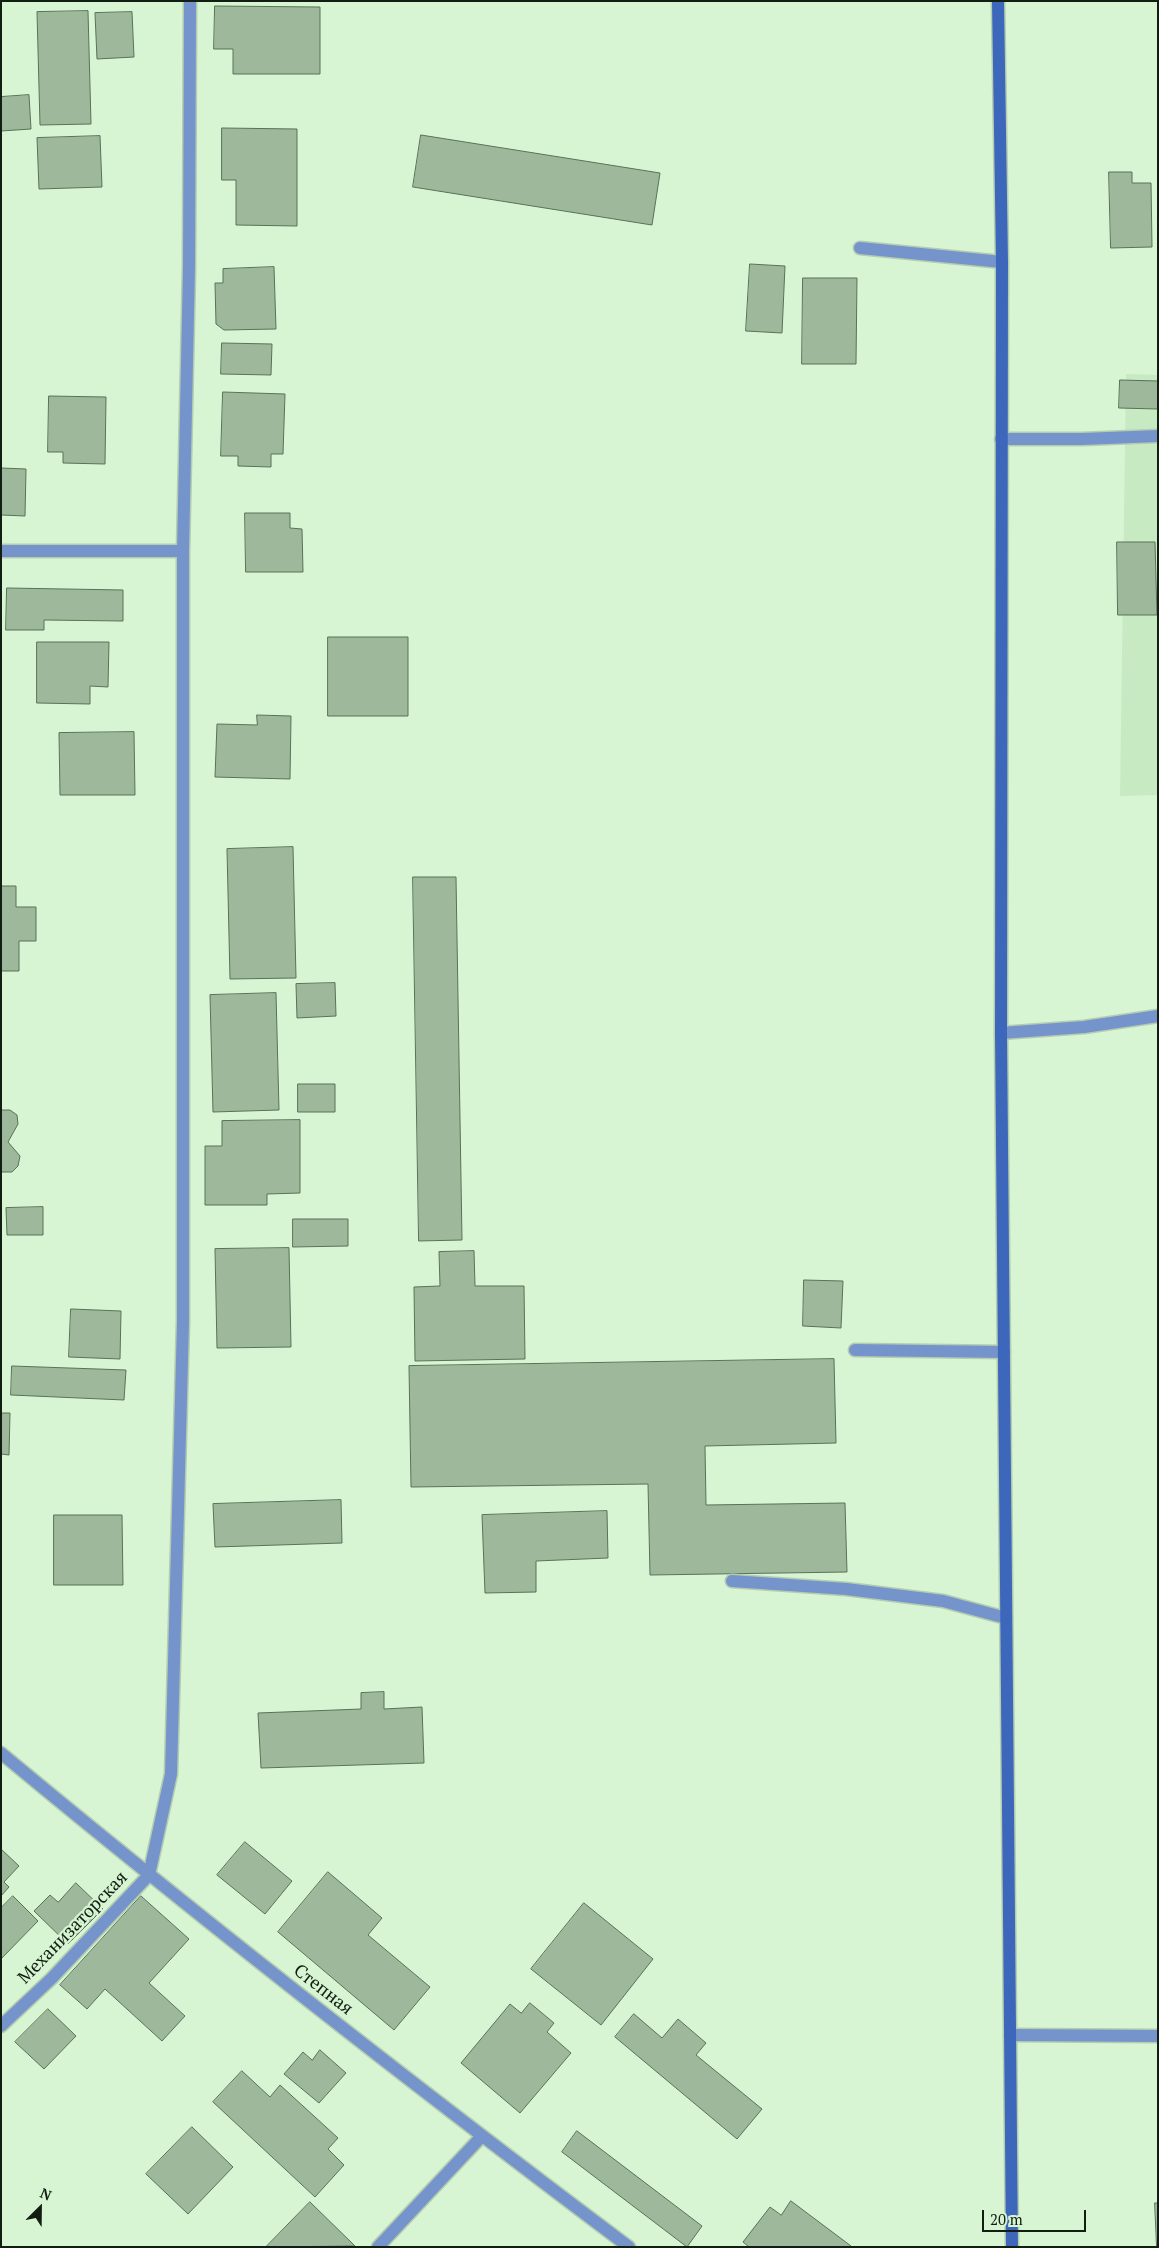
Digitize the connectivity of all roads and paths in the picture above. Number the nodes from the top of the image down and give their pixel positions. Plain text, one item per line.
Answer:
1 (190, 1) edge
2 (998, 1) edge
3 (860, 248) dead end
4 (1002, 262) junction
5 (1158, 436) edge
6 (1002, 439) junction
7 (1, 550) edge
8 (183, 551) junction
9 (1158, 1016) edge
10 (1001, 1033) junction
11 (855, 1350) dead end
12 (1004, 1352) junction
13 (732, 1581) dead end
14 (1006, 1618) junction
15 (1, 1753) edge
16 (148, 1875) junction
17 (1, 2026) edge
18 (1010, 2035) junction
19 (1158, 2036) edge
20 (482, 2136) junction
21 (378, 2247) edge
22 (628, 2247) edge
23 (1012, 2247) edge

1 - 8 street
2 - 4 street
3 - 4 street
4 - 6 street
5 - 6 street
6 - 10 street
7 - 8 street
8 - 16 street
9 - 10 street
10 - 12 street
11 - 12 street
12 - 14 street
13 - 14 street
14 - 18 street
15 - 16 street, Степная
16 - 17 street, Механизаторская
16 - 20 street, Степная
18 - 19 street
18 - 23 street
20 - 21 street
20 - 22 street, Степная

